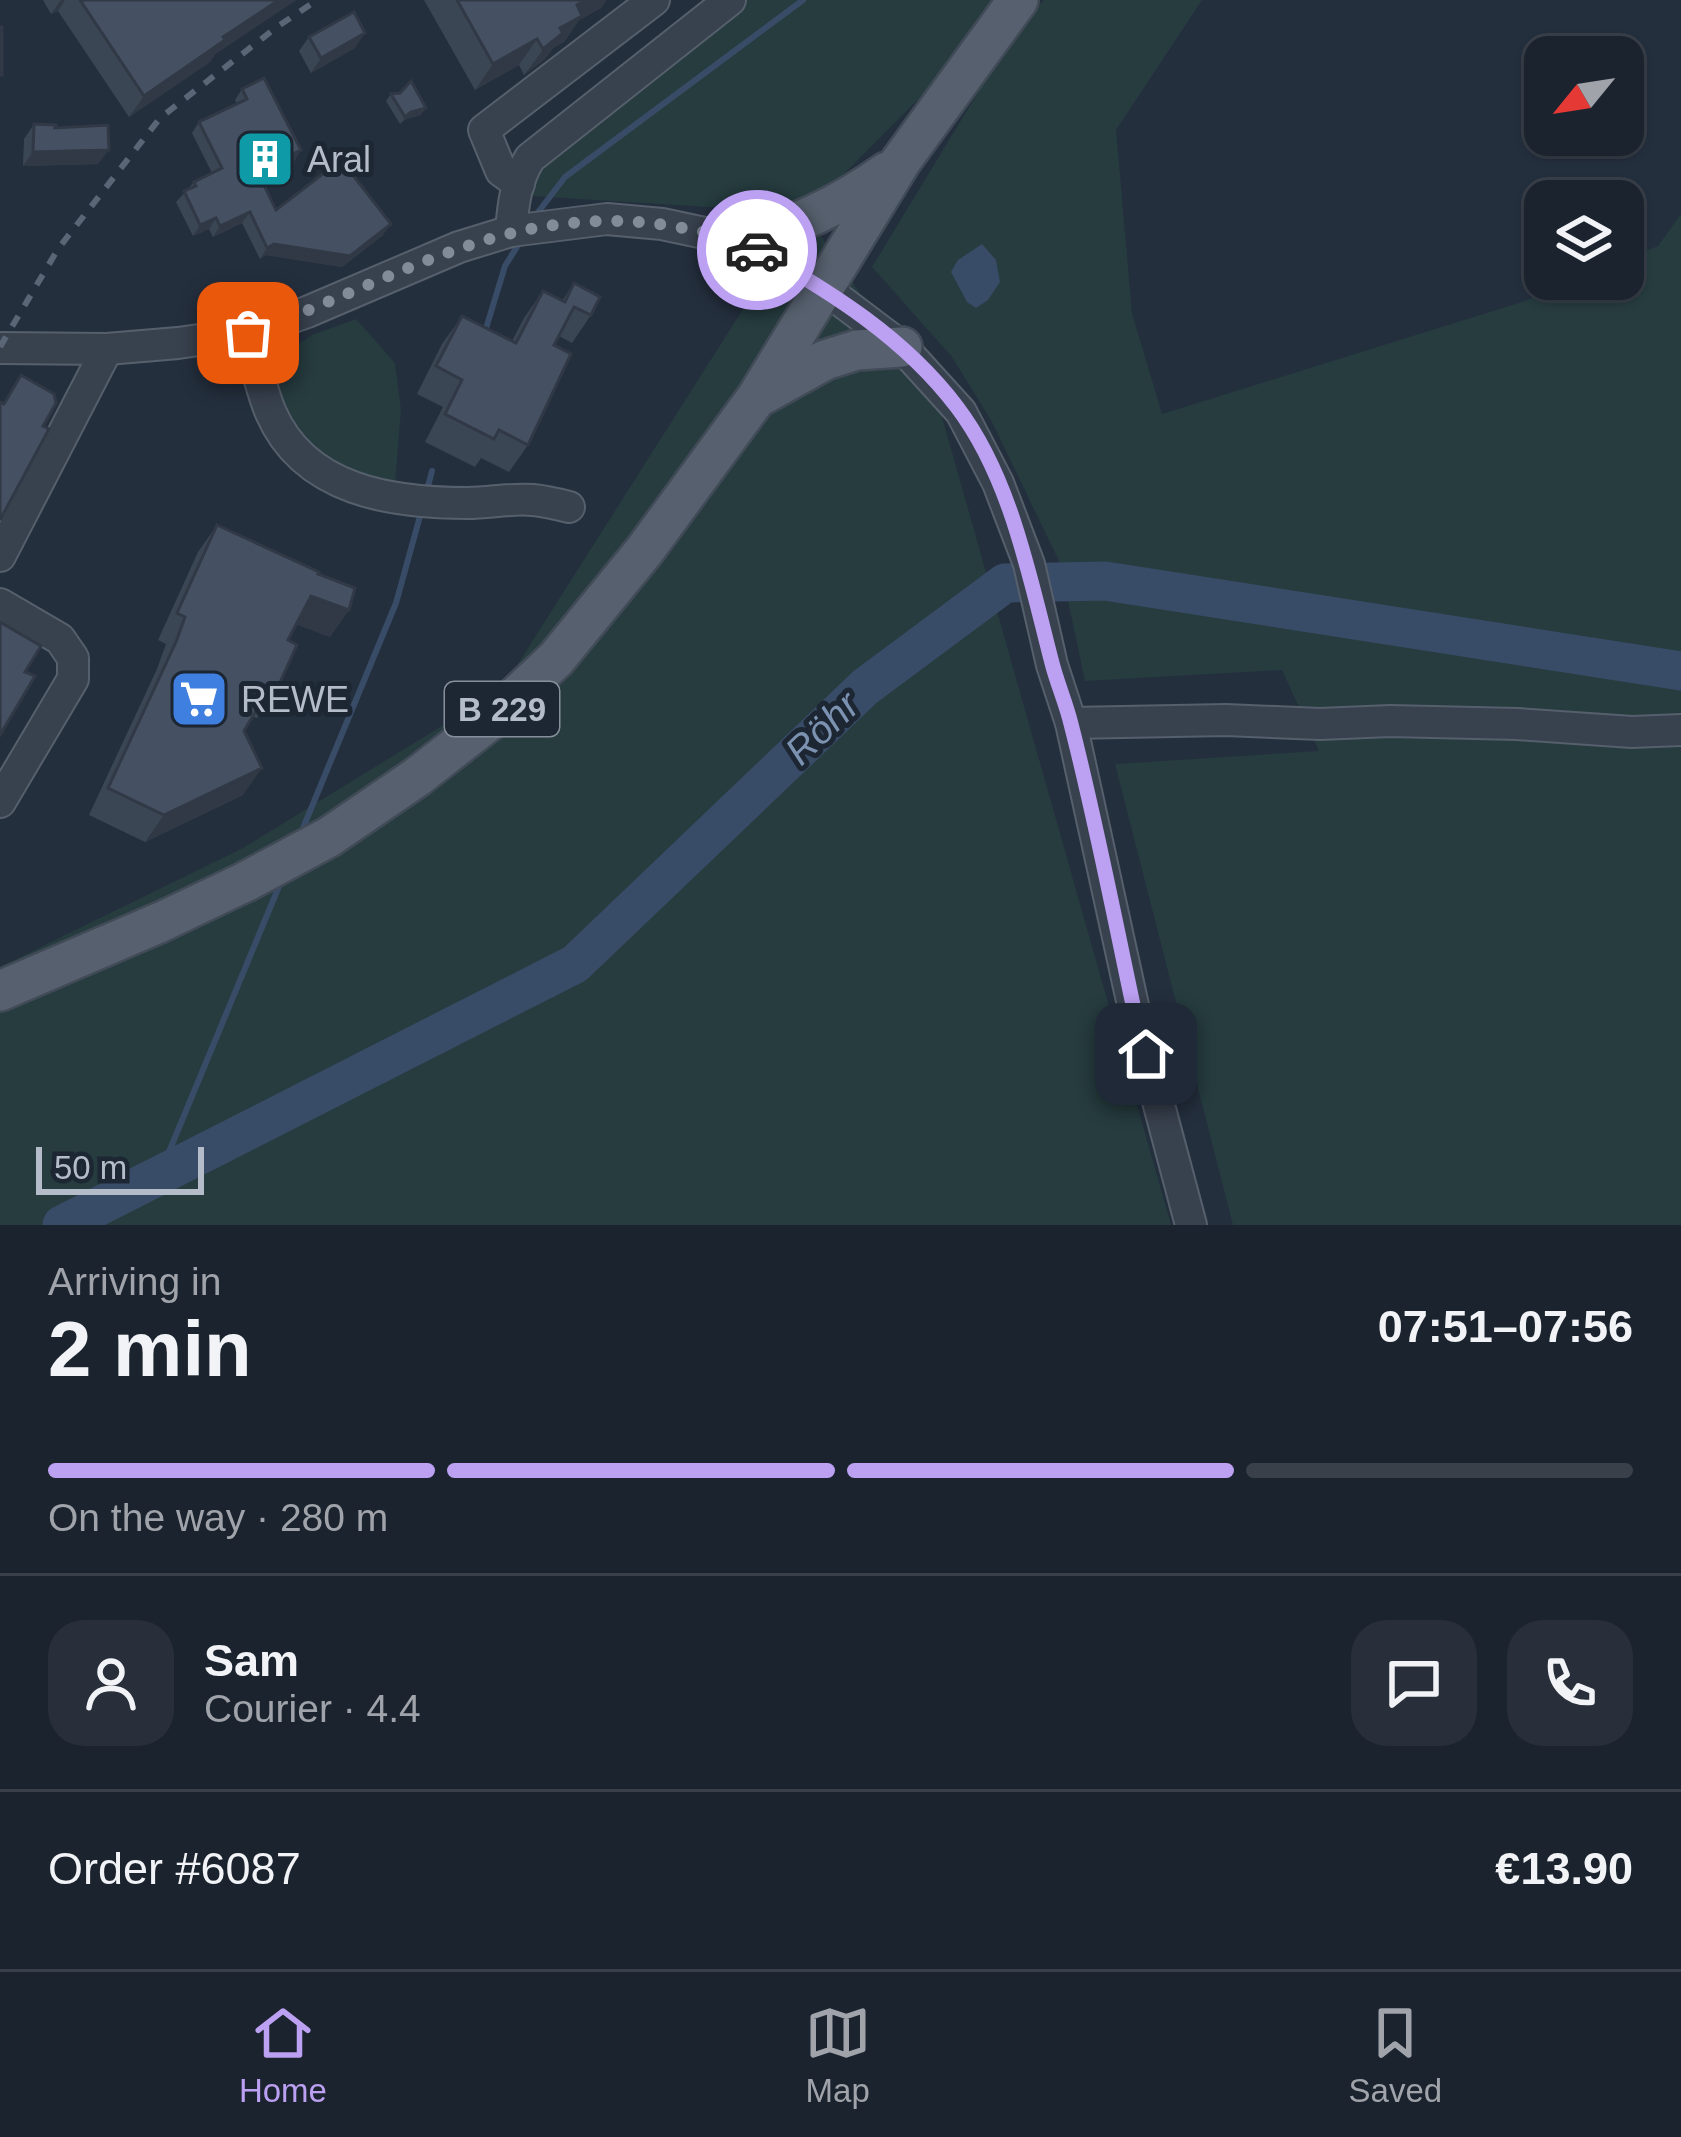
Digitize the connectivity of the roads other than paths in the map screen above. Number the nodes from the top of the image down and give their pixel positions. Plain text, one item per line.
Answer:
1 (654, 0) edge
2 (1018, 0) edge
3 (710, 6) edge
4 (901, 161) junction
5 (518, 184) junction
6 (511, 232) junction
7 (742, 241) junction
8 (824, 288) junction
9 (248, 333) junction
10 (902, 347) junction
11 (0, 348) edge
12 (107, 349) junction
13 (757, 397) junction
14 (569, 507) dead end
15 (0, 556) edge
16 (0, 604) edge
17 (1071, 723) junction
18 (1681, 730) edge
19 (0, 802) edge
20 (0, 991) edge
21 (1191, 1225) edge

1 - 5 street
2 - 4 main road, B 229
3 - 5 street
4 - 7 main road
4 - 8 main road, B 229
5 - 6 street
6 - 7 street
6 - 9 street
7 - 8 street
8 - 10 street
8 - 13 main road, B 229
9 - 12 street
9 - 14 street
10 - 13 main road
10 - 17 street
11 - 12 street
12 - 15 street
13 - 20 main road, B 229
16 - 19 street
17 - 18 street
17 - 21 street

